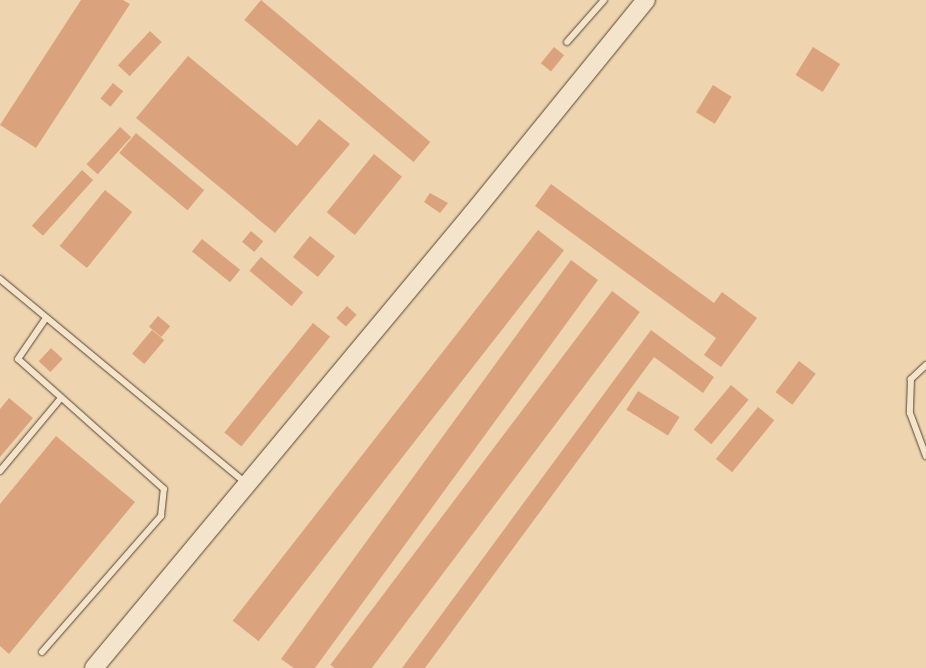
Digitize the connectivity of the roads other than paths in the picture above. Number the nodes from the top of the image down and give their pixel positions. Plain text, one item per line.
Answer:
1 (604, 0) edge
2 (646, 0) edge
3 (567, 42) dead end
4 (0, 279) edge
5 (46, 318) junction
6 (926, 365) edge
7 (61, 398) junction
8 (926, 456) edge
9 (0, 471) edge
10 (248, 485) junction
11 (42, 652) dead end
12 (94, 668) edge

1 - 3 lane
2 - 10 street
4 - 5 lane
5 - 7 lane
5 - 10 lane
6 - 8 lane
7 - 9 lane
7 - 11 lane
10 - 12 street

